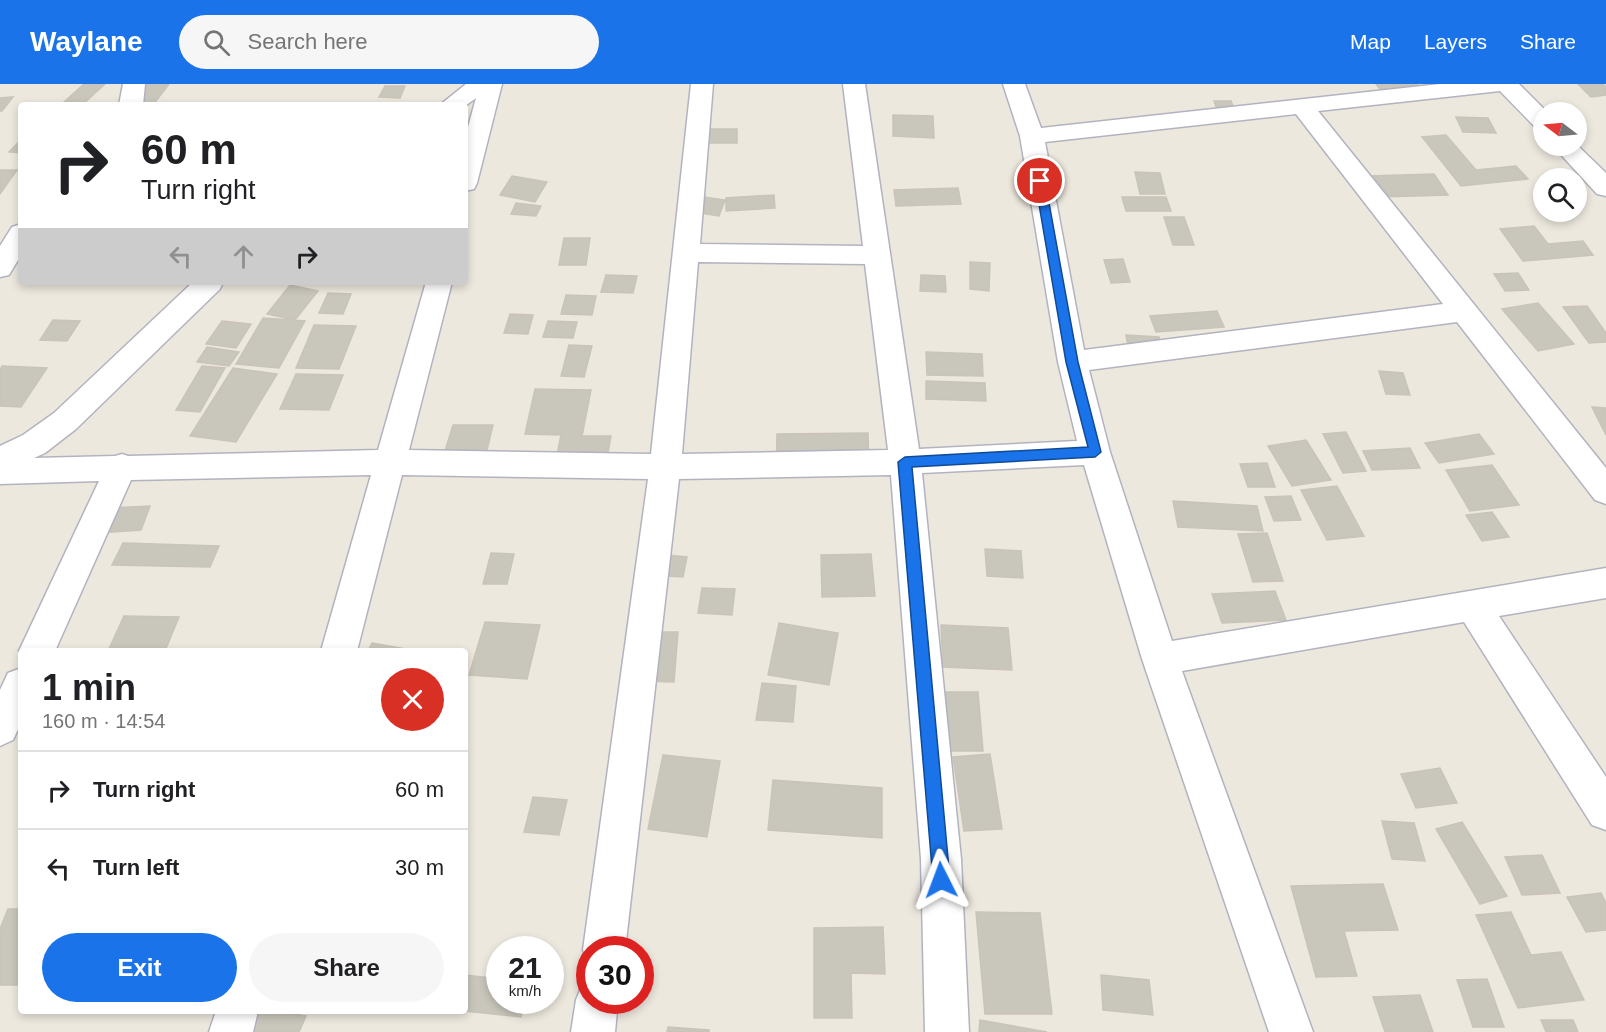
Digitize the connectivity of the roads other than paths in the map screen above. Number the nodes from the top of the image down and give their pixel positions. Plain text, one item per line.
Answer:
1 (134, 84) edge
2 (481, 84) edge
3 (491, 84) edge
4 (702, 84) edge
5 (854, 84) edge
6 (1014, 84) edge
7 (1504, 84) edge
8 (131, 102) edge
9 (456, 102) edge
10 (1302, 106) junction
11 (1533, 112) edge
12 (1032, 136) junction
13 (1575, 156) edge
14 (468, 172) edge
15 (1606, 188) edge
16 (0, 222) edge
17 (18, 222) edge
18 (18, 238) edge
19 (686, 253) junction
20 (877, 255) junction
21 (0, 268) edge
22 (207, 285) edge
23 (438, 285) edge
24 (1464, 311) junction
25 (1072, 362) junction
26 (1095, 452) junction
27 (0, 460) edge
28 (391, 462) junction
29 (905, 462) junction
30 (122, 466) junction
31 (665, 467) junction
32 (0, 471) edge
33 (1606, 491) edge
34 (1606, 583) edge
35 (1472, 605) junction
36 (38, 648) edge
37 (340, 648) edge
38 (1160, 659) junction
39 (18, 691) edge
40 (0, 728) edge
41 (1606, 811) edge
42 (606, 936) edge
43 (236, 1014) edge
44 (595, 1014) edge
45 (231, 1032) edge
46 (593, 1032) edge
47 (947, 1032) edge
48 (1292, 1032) edge

1 - 8 street
2 - 9 street
3 - 14 street
4 - 19 street
5 - 20 street
6 - 12 street
7 - 10 street
7 - 11 street
10 - 12 street
10 - 24 street
12 - 25 street
13 - 15 street
16 - 17 street
18 - 21 street
19 - 20 street
19 - 31 street
20 - 29 street
22 - 27 street
23 - 28 street
24 - 25 street
24 - 33 street
25 - 26 street
26 - 29 street
26 - 38 street
28 - 30 street
28 - 31 street
28 - 37 street
29 - 31 street
29 - 47 street
30 - 32 street
30 - 36 street
31 - 42 street
34 - 35 street
35 - 38 street
35 - 41 street
38 - 48 street
39 - 40 street
43 - 45 street
44 - 46 street

